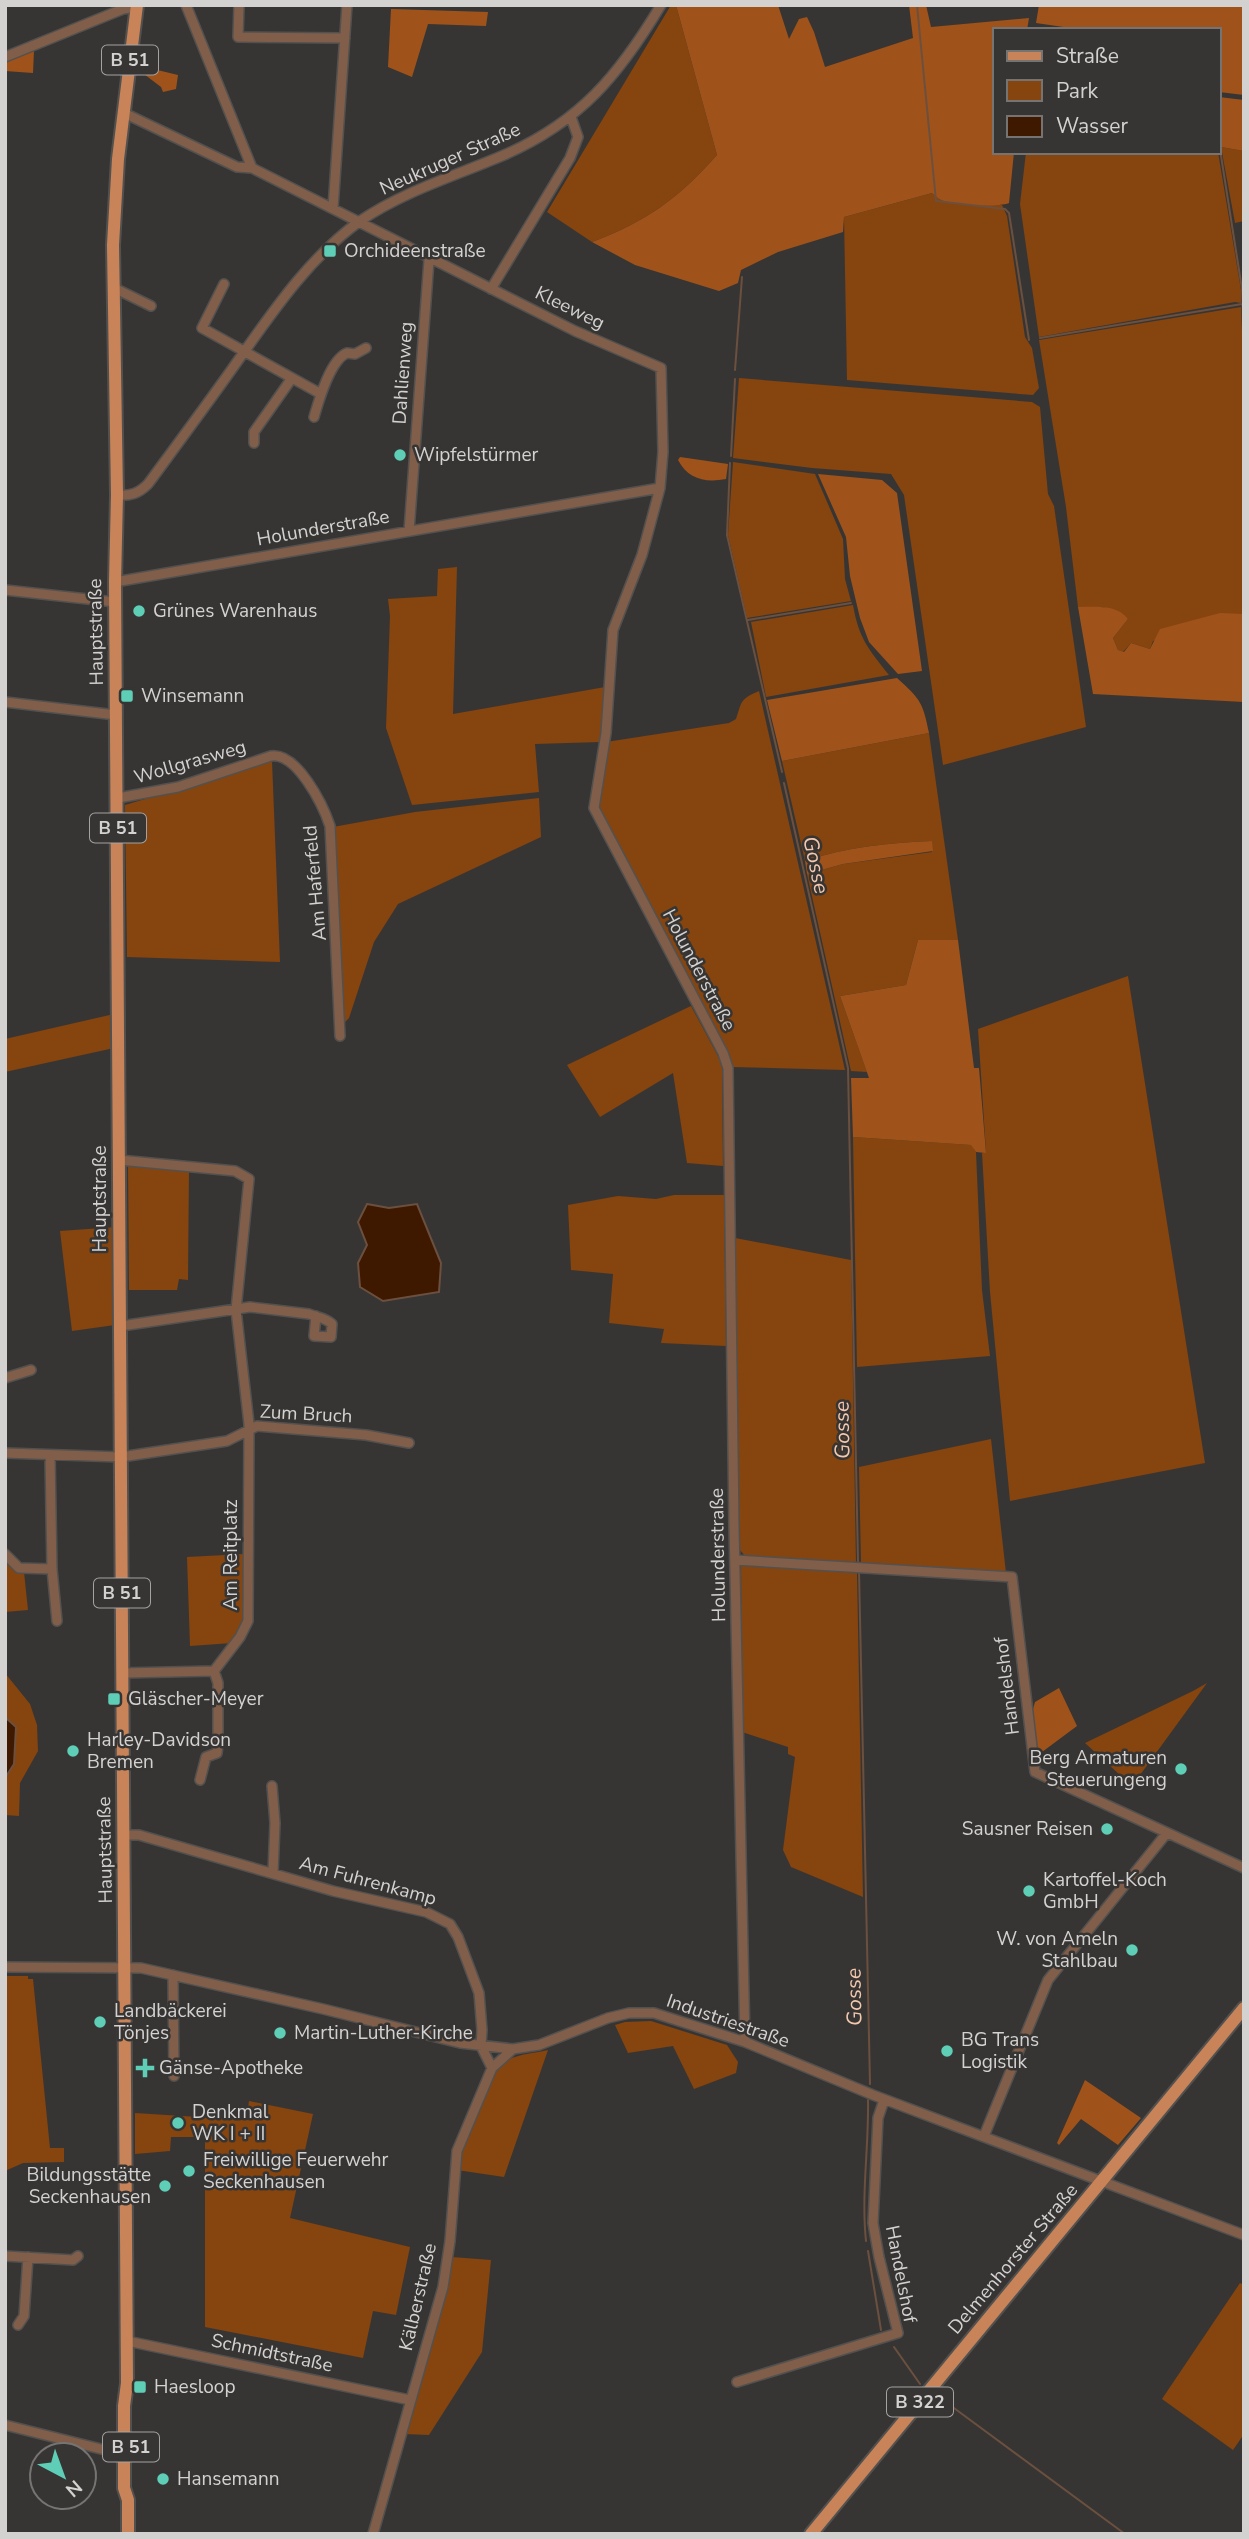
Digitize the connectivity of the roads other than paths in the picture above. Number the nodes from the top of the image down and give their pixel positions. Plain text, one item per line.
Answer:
1 (186, 5) edge
2 (239, 5) edge
3 (347, 5) edge
4 (661, 5) edge
5 (137, 6) edge
6 (345, 38) junction
7 (5, 57) edge
8 (124, 113) junction
9 (571, 117) junction
10 (252, 168) junction
11 (333, 208) junction
12 (359, 222) junction
13 (429, 260) junction
14 (224, 284) dead end
15 (114, 288) junction
16 (491, 289) junction
17 (151, 306) dead end
18 (366, 348) dead end
19 (245, 351) junction
20 (292, 378) junction
21 (321, 394) junction
22 (314, 417) dead end
23 (254, 443) dead end
24 (660, 488) junction
25 (117, 495) junction
26 (409, 531) junction
27 (115, 582) junction
28 (5, 590) edge
29 (115, 602) junction
30 (5, 702) edge
31 (117, 715) junction
32 (271, 756) joint
33 (118, 799) junction
34 (340, 1035) dead end
35 (119, 1160) junction
36 (236, 1310) junction
37 (316, 1316) dead end
38 (121, 1326) junction
39 (31, 1370) dead end
40 (5, 1378) edge
41 (249, 1429) junction
42 (409, 1443) dead end
43 (5, 1453) edge
44 (50, 1456) junction
45 (121, 1457) junction
46 (5, 1555) edge
47 (735, 1560) junction
48 (52, 1569) junction
49 (57, 1621) dead end
50 (214, 1671) junction
51 (123, 1673) junction
52 (200, 1780) dead end
53 (272, 1786) dead end
54 (1166, 1834) junction
55 (124, 1835) junction
56 (1244, 1868) edge
57 (274, 1873) junction
58 (5, 1967) edge
59 (125, 1967) junction
60 (173, 1975) junction
61 (1244, 2008) edge
62 (745, 2042) junction
63 (481, 2046) junction
64 (513, 2049) junction
65 (492, 2068) junction
66 (174, 2076) dead end
67 (884, 2100) junction
68 (984, 2136) junction
69 (1102, 2182) junction
70 (1244, 2235) edge
71 (5, 2256) edge
72 (78, 2256) dead end
73 (28, 2258) junction
74 (18, 2325) dead end
75 (127, 2341) junction
76 (737, 2382) dead end
77 (410, 2400) junction
78 (5, 2425) edge
79 (128, 2453) junction
80 (128, 2534) edge
81 (373, 2534) edge
82 (811, 2534) edge

1 - 10 street
2 - 6 street
3 - 6 street
4 - 9 street, Neukruger Straße
5 - 7 street
5 - 8 main road, Hauptstraße / B 51
6 - 11 street
8 - 10 street
8 - 15 main road, Hauptstraße / B 51
9 - 12 street, Neukruger Straße
9 - 16 street
10 - 11 street
11 - 12 street
12 - 13 street, Kleeweg
12 - 19 street, Neukruger Straße
13 - 16 street, Kleeweg
13 - 26 street, Dahlienweg
14 - 19 street
15 - 17 street
15 - 25 main road, Hauptstraße / B 51
16 - 24 street, Kleeweg
18 - 21 street
19 - 20 street
19 - 25 street, Neukruger Straße
20 - 21 street
20 - 23 street
21 - 22 street
24 - 26 street, Holunderstraße
24 - 47 street, Holunderstraße
25 - 27 main road, Hauptstraße / B 51
26 - 27 street, Holunderstraße
27 - 29 main road, Hauptstraße / B 51
28 - 29 street
29 - 31 main road, Hauptstraße / B 51
30 - 31 street
31 - 33 main road, Hauptstraße / B 51
32 - 33 street, Wollgrasweg
32 - 34 street, Am Haferfeld
33 - 35 main road, Hauptstraße / B 51
35 - 36 street, Am Reitplatz
35 - 38 main road, Hauptstraße / B 51
36 - 37 street
36 - 38 street
36 - 41 street, Am Reitplatz
38 - 45 main road, Hauptstraße / B 51
39 - 40 street
41 - 42 street, Zum Bruch
41 - 45 street, Zum Bruch
41 - 50 street, Am Reitplatz
43 - 44 street, Zum Bruch
44 - 45 street, Zum Bruch
44 - 48 street
45 - 51 main road, Hauptstraße / B 51
46 - 48 street
47 - 54 street, Handelshof
47 - 62 street, Holunderstraße
48 - 49 street
50 - 51 street
50 - 52 street
51 - 55 main road, Hauptstraße / B 51
53 - 57 street, Am Fuhrenkamp
54 - 56 street, Handelshof
54 - 68 street
55 - 57 street, Am Fuhrenkamp
55 - 59 main road, Hauptstraße / B 51
57 - 63 street, Am Fuhrenkamp
58 - 59 street, Industriestraße
59 - 60 street, Industriestraße
59 - 75 main road, Hauptstraße / B 51
60 - 63 street, Industriestraße
60 - 66 street
61 - 69 main road, Delmenhorster Straße / B 322
62 - 64 street, Industriestraße
62 - 67 street, Industriestraße
63 - 64 street, Industriestraße
63 - 65 street
64 - 65 street, Kälberstraße
65 - 77 street, Kälberstraße
67 - 68 street, Industriestraße
67 - 76 street, Handelshof
68 - 69 street, Industriestraße
69 - 70 street, Industriestraße
69 - 82 main road, Delmenhorster Straße / B 322
71 - 73 street
72 - 73 street
73 - 74 street
75 - 77 street, Schmidtstraße
75 - 79 main road, Hauptstraße / B 51
77 - 81 street, Kälberstraße
78 - 79 street
79 - 80 main road, Hauptstraße / B 51

